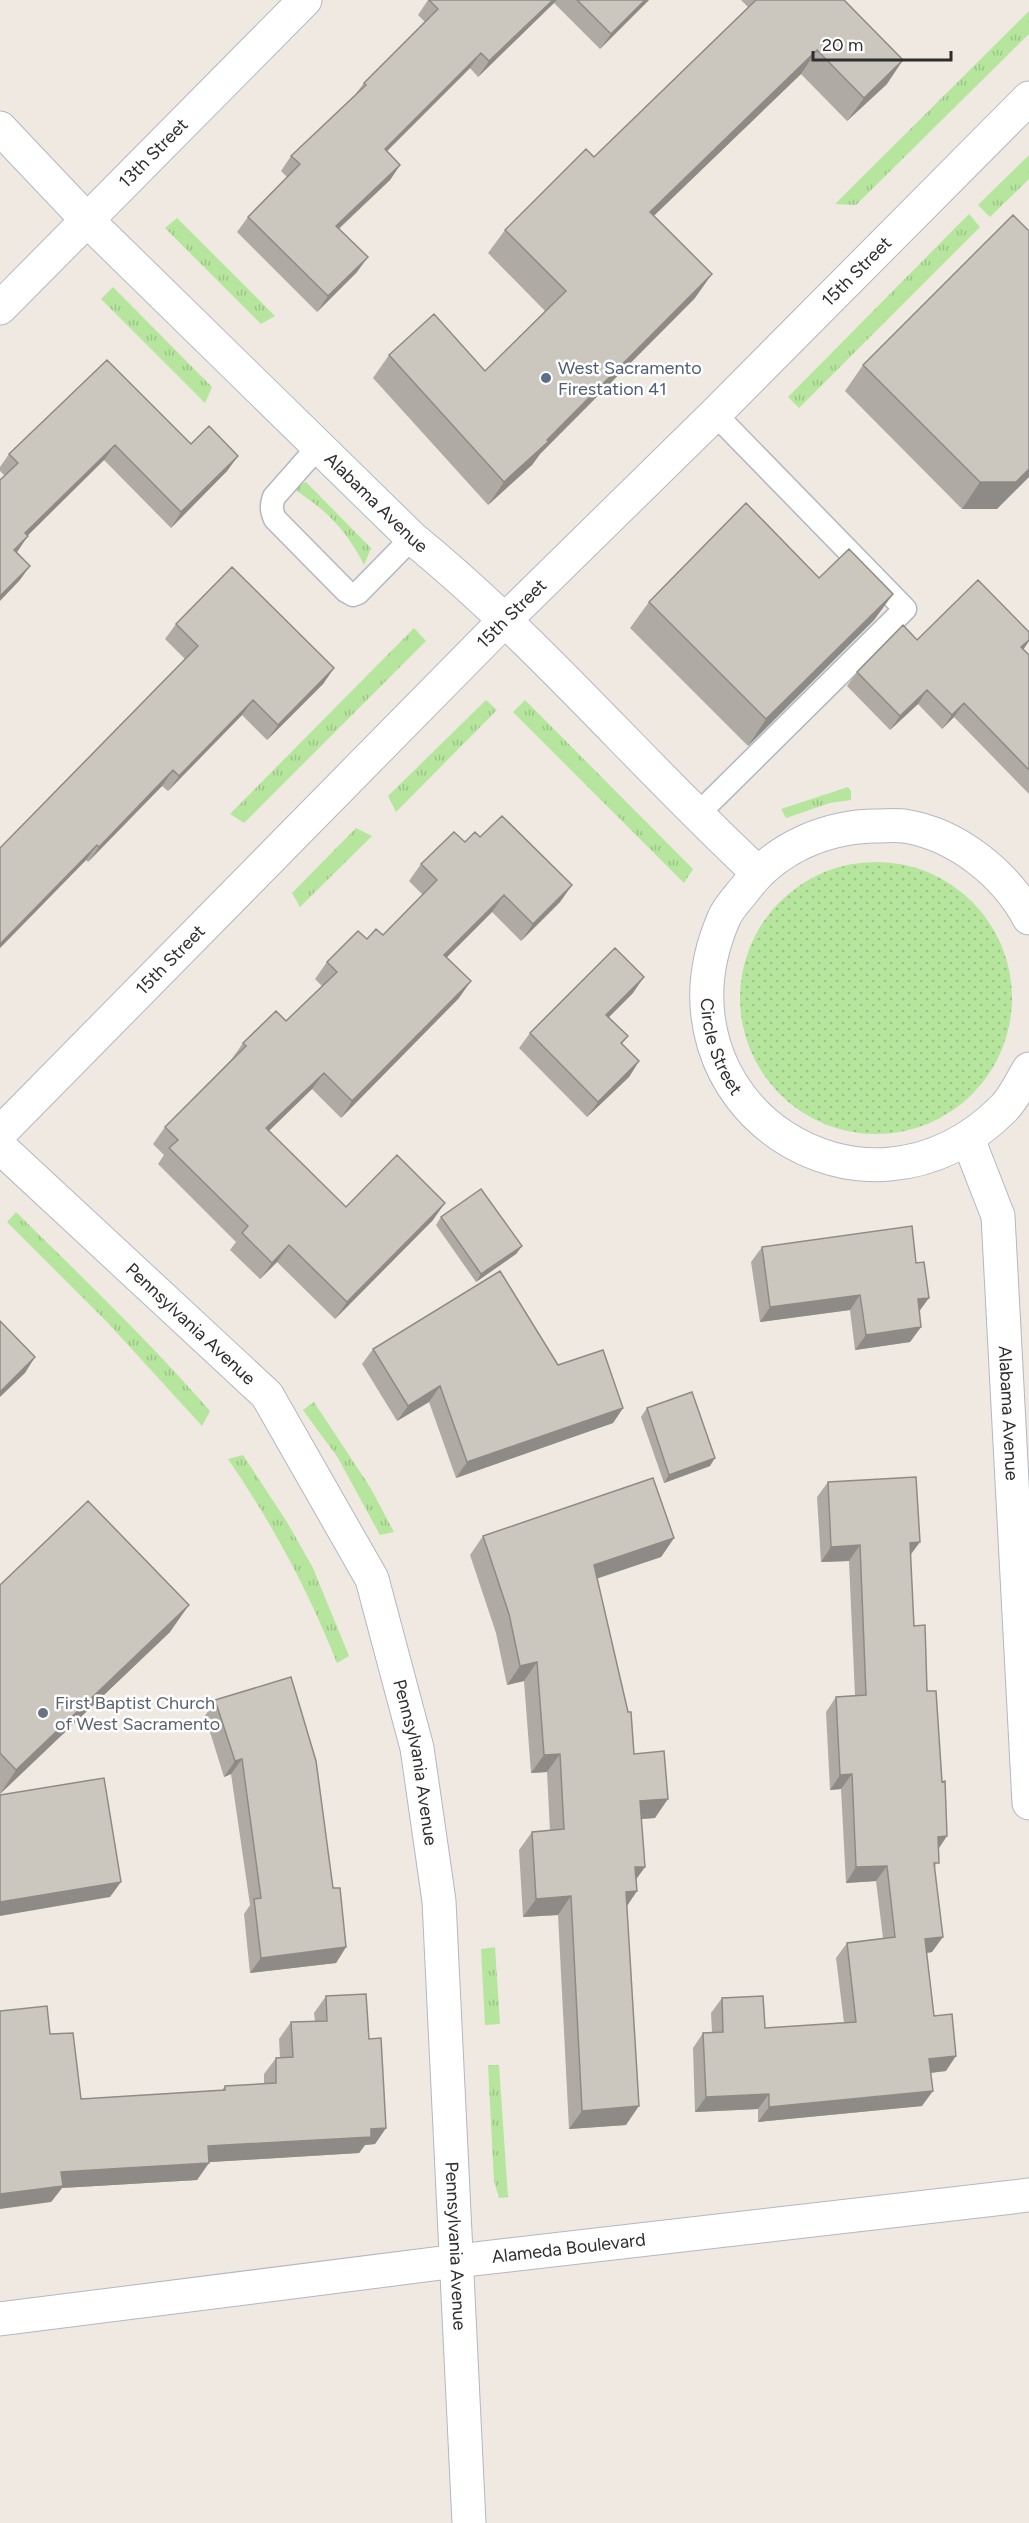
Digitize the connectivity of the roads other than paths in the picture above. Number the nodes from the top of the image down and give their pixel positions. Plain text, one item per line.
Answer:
1 (305, 0) edge
2 (1029, 98) edge
3 (0, 128) edge
4 (88, 221) junction
5 (0, 308) edge
6 (716, 414) junction
7 (318, 447) junction
8 (412, 538) junction
9 (504, 621) junction
10 (697, 816) junction
11 (758, 872) junction
12 (1029, 918) edge
13 (1029, 1069) edge
14 (0, 1133) edge
15 (968, 1139) junction
16 (0, 1147) edge
17 (1029, 1803) edge
18 (1029, 2195) edge
19 (457, 2261) junction
20 (0, 2319) edge
21 (470, 2523) edge

1 - 4 street, 13th Street
2 - 6 street, 15th Street
3 - 4 street, Alabama Avenue
4 - 5 street, 13th Street
4 - 7 street, Alabama Avenue
6 - 9 street, 15th Street
6 - 10 lane
7 - 8 street, Alabama Avenue
7 - 8 lane
8 - 9 street, Alabama Avenue
9 - 10 street, Alabama Avenue
9 - 14 street, 15th Street
10 - 11 street, Alabama Avenue
11 - 12 street, Circle Street
11 - 15 street, Circle Street
13 - 15 street, Circle Street
15 - 17 street, Alabama Avenue
16 - 19 street, Pennsylvania Avenue
18 - 19 street, Alameda Boulevard
19 - 20 street, Alameda Boulevard
19 - 21 street, Pennsylvania Avenue

